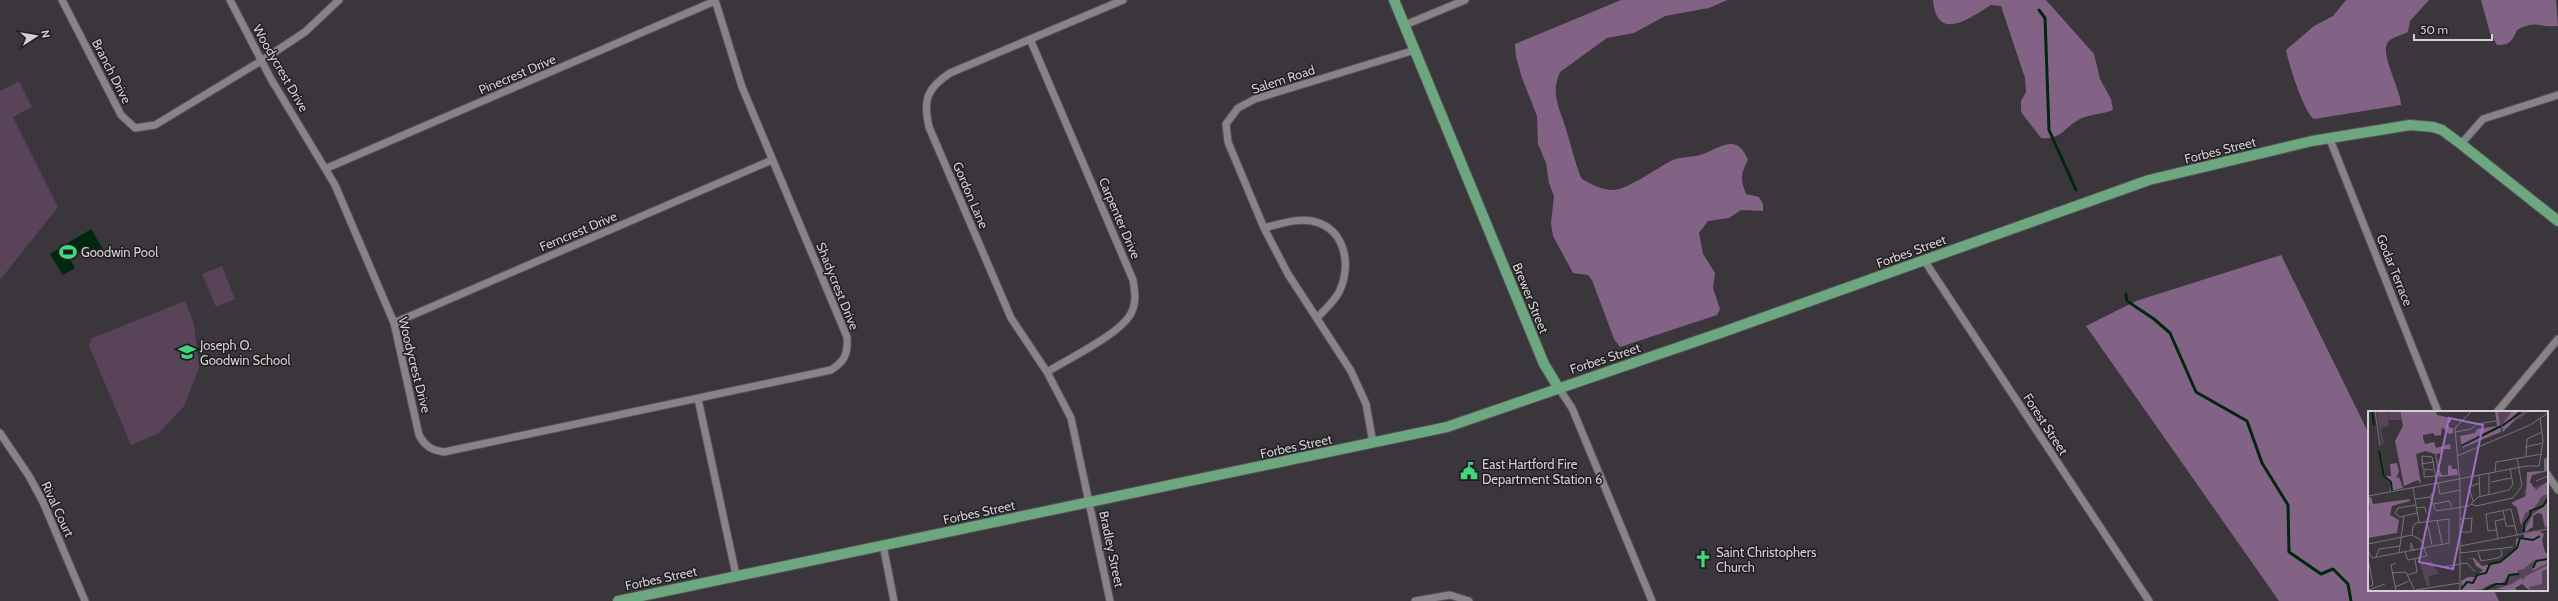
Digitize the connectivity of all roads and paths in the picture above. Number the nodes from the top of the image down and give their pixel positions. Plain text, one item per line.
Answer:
1 (62, 0) edge
2 (230, 0) edge
3 (339, 0) edge
4 (1123, 0) edge
5 (1394, 0) edge
6 (1465, 0) edge
7 (715, 1) edge
8 (1405, 26) junction
9 (1030, 39) junction
10 (1415, 50) junction
11 (261, 61) junction
12 (2558, 94) edge
13 (2329, 137) junction
14 (2461, 144) junction
15 (772, 160) junction
16 (327, 168) junction
17 (2558, 220) edge
18 (1264, 228) junction
19 (1924, 260) junction
20 (1317, 318) junction
21 (394, 323) junction
22 (2558, 339) edge
23 (1047, 372) junction
24 (1558, 387) junction
25 (698, 399) junction
26 (2438, 411) edge
27 (2499, 411) edge
28 (0, 433) edge
29 (1373, 443) junction
30 (2548, 475) edge
31 (2558, 490) edge
32 (1090, 502) junction
33 (883, 545) junction
34 (736, 575) junction
35 (656, 597) edge
36 (85, 601) edge
37 (618, 601) edge
38 (894, 601) edge
39 (1110, 601) edge
40 (1415, 601) edge
41 (1469, 601) edge
42 (1652, 601) edge
43 (2149, 601) edge

1 - 11 street, Branch Drive
2 - 11 street, Woodycrest Drive
3 - 11 street
4 - 9 street, Gordon Lane
5 - 8 main road, Brewer Street
6 - 8 street
7 - 15 street, Shadycrest Drive
7 - 16 street, Pinecrest Drive
8 - 10 main road, Brewer Street
9 - 23 street, Carpenter Drive
9 - 23 street, Gordon Lane
10 - 18 street, Salem Road
10 - 24 main road, Brewer Street
11 - 16 street, Woodycrest Drive
12 - 14 street
13 - 14 main road, Forbes Street
13 - 19 main road, Forbes Street
13 - 26 street, Godar Terrace
14 - 17 main road, Forbes Street
15 - 21 street, Ferncrest Drive
15 - 25 street, Shadycrest Drive
16 - 21 street, Woodycrest Drive
18 - 20 street, Salem Road
18 - 20 street
19 - 24 main road, Forbes Street
19 - 43 street, Forest Street
20 - 29 street, Salem Road
21 - 25 street, Woodycrest Drive
22 - 27 street
23 - 32 street, Gordon Lane
24 - 29 main road, Forbes Street
24 - 42 street, Brewer Street
25 - 34 street
28 - 36 street, Rival Court
29 - 32 main road, Forbes Street
30 - 31 street
32 - 33 main road, Forbes Street
32 - 39 street, Bradley Street
33 - 34 main road, Forbes Street
33 - 38 street
34 - 35 main road, Forbes Street
35 - 37 main road, Forbes Street
40 - 41 street

